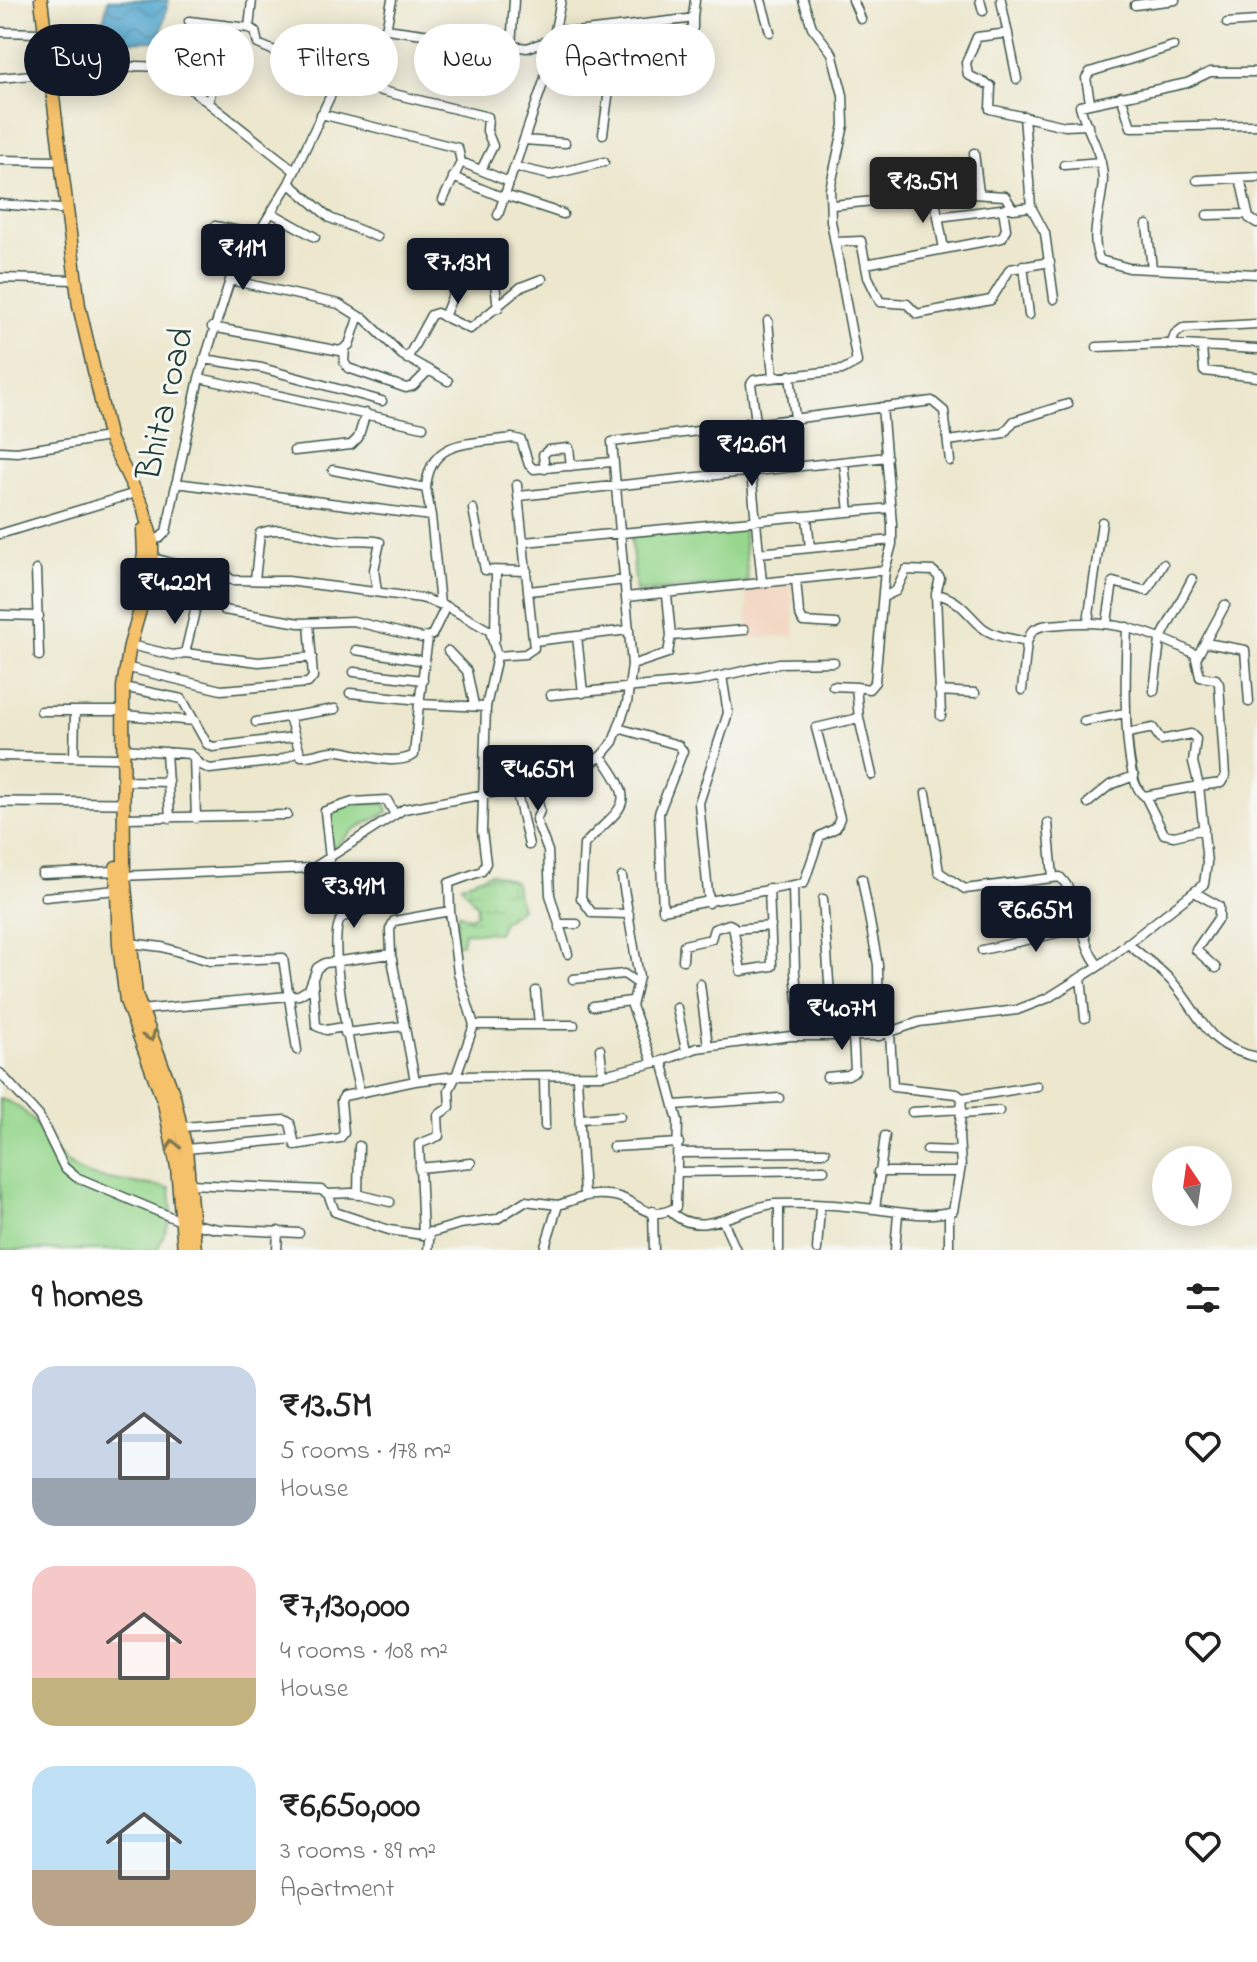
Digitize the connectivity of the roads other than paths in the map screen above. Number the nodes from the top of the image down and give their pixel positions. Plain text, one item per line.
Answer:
1 (34, 0) edge
2 (41, 0) edge
3 (252, 0) edge
4 (392, 0) edge
5 (514, 0) edge
6 (561, 0) edge
7 (695, 0) edge
8 (761, 0) edge
9 (803, 0) edge
10 (853, 0) edge
11 (980, 0) edge
12 (1001, 0) edge
13 (1175, 0) edge
14 (1164, 1) edge
15 (1135, 5) dead end
16 (983, 11) dead end
17 (693, 17) junction
18 (861, 19) dead end
19 (189, 21) dead end
20 (1257, 21) edge
21 (1227, 23) dead end
22 (37, 24) edge
23 (44, 24) edge
24 (216, 24) edge
25 (249, 24) edge
26 (387, 24) edge
27 (512, 24) edge
28 (556, 24) edge
29 (658, 24) edge
30 (693, 24) edge
31 (254, 30) edge
32 (0, 32) edge
33 (770, 32) dead end
34 (24, 33) edge
35 (1008, 33) junction
36 (1173, 46) dead end
37 (270, 49) edge
38 (130, 68) edge
39 (1257, 72) edge
40 (24, 76) edge
41 (0, 78) edge
42 (1017, 79) dead end
43 (398, 95) edge
44 (47, 96) edge
45 (53, 96) edge
46 (210, 96) edge
47 (329, 96) edge
48 (539, 96) edge
49 (608, 96) edge
50 (1121, 96) junction
51 (209, 102) junction
52 (1090, 102) junction
53 (321, 114) junction
54 (1024, 116) junction
55 (1088, 125) junction
56 (1257, 125) edge
57 (603, 134) dead end
58 (55, 139) junction
59 (524, 140) junction
60 (565, 143) dead end
61 (974, 153) dead end
62 (0, 160) edge
63 (53, 161) junction
64 (461, 162) junction
65 (604, 162) dead end
66 (1101, 162) junction
67 (1064, 165) dead end
68 (515, 167) junction
69 (481, 170) junction
70 (295, 171) junction
71 (453, 177) junction
72 (1257, 177) edge
73 (1240, 178) junction
74 (1197, 180) dead end
75 (509, 182) junction
76 (289, 183) junction
77 (979, 193) junction
78 (934, 195) junction
79 (504, 197) junction
80 (443, 200) dead end
81 (0, 204) edge
82 (833, 205) junction
83 (1031, 207) junction
84 (1006, 208) junction
85 (59, 209) junction
86 (272, 213) junction
87 (563, 214) dead end
88 (1247, 214) junction
89 (498, 215) dead end
90 (1207, 215) dead end
91 (938, 217) junction
92 (1257, 223) edge
93 (1147, 225) dead end
94 (215, 226) dead end
95 (259, 235) junction
96 (315, 237) dead end
97 (377, 237) dead end
98 (836, 242) junction
99 (944, 249) junction
100 (1050, 262) junction
101 (866, 264) junction
102 (1023, 265) junction
103 (493, 268) dead end
104 (1152, 268) junction
105 (1257, 274) edge
106 (461, 275) dead end
107 (0, 278) edge
108 (542, 279) dead end
109 (70, 280) junction
110 (230, 280) junction
111 (1054, 299) dead end
112 (498, 308) junction
113 (1029, 315) dead end
114 (360, 317) junction
115 (444, 317) junction
116 (768, 321) dead end
117 (1257, 324) edge
118 (212, 327) junction
119 (1171, 345) junction
120 (1097, 347) dead end
121 (1202, 347) junction
122 (345, 349) junction
123 (1257, 349) edge
124 (204, 359) junction
125 (407, 359) junction
126 (427, 372) junction
127 (790, 375) junction
128 (773, 376) junction
129 (1257, 377) edge
130 (199, 378) junction
131 (448, 381) dead end
132 (382, 401) dead end
133 (1068, 404) dead end
134 (882, 407) junction
135 (366, 413) junction
136 (795, 418) junction
137 (756, 422) junction
138 (746, 423) junction
139 (423, 427) dead end
140 (102, 438) junction
141 (948, 441) junction
142 (0, 451) edge
143 (294, 451) dead end
144 (887, 457) junction
145 (950, 461) dead end
146 (611, 462) junction
147 (844, 462) junction
148 (571, 466) junction
149 (545, 469) junction
150 (333, 470) dead end
151 (751, 472) junction
152 (176, 483) junction
153 (517, 485) dead end
154 (615, 485) junction
155 (426, 488) junction
156 (129, 495) junction
157 (519, 496) junction
158 (891, 508) junction
159 (473, 509) dead end
160 (849, 512) junction
161 (431, 516) junction
162 (807, 517) junction
163 (756, 522) junction
164 (1102, 522) dead end
165 (621, 533) junction
166 (0, 534) edge
167 (148, 540) junction
168 (892, 540) junction
169 (524, 542) junction
170 (810, 548) junction
171 (759, 553) junction
172 (153, 558) junction
173 (1163, 564) dead end
174 (36, 570) dead end
175 (199, 570) junction
176 (885, 570) junction
177 (527, 571) junction
178 (496, 572) junction
179 (796, 579) junction
180 (1192, 579) dead end
181 (255, 580) junction
182 (625, 580) junction
183 (762, 582) junction
184 (377, 591) junction
185 (529, 591) junction
186 (200, 593) junction
187 (936, 594) junction
188 (667, 595) junction
189 (626, 597) junction
190 (883, 597) junction
191 (443, 605) junction
192 (1225, 605) dead end
193 (0, 615) edge
194 (39, 616) junction
195 (1088, 622) junction
196 (1107, 622) junction
197 (309, 623) junction
198 (836, 624) dead end
199 (1127, 627) junction
200 (629, 630) junction
201 (744, 630) dead end
202 (577, 636) junction
203 (671, 636) junction
204 (428, 638) junction
205 (495, 639) junction
206 (1160, 640) junction
207 (534, 641) junction
208 (1027, 642) junction
209 (1206, 643) junction
210 (130, 645) junction
211 (356, 650) dead end
212 (448, 651) dead end
213 (185, 653) junction
214 (39, 656) dead end
215 (497, 656) junction
216 (312, 657) junction
217 (1197, 657) junction
218 (425, 661) junction
219 (834, 662) dead end
220 (632, 665) junction
221 (125, 667) junction
222 (354, 672) dead end
223 (722, 676) junction
224 (423, 680) junction
225 (833, 686) dead end
226 (123, 687) junction
227 (630, 687) junction
228 (856, 687) junction
229 (1022, 690) dead end
230 (939, 691) junction
231 (1154, 691) dead end
232 (350, 693) dead end
233 (583, 693) junction
234 (975, 693) dead end
235 (551, 695) dead end
236 (419, 702) junction
237 (1249, 702) dead end
238 (474, 705) junction
239 (486, 707) junction
240 (335, 709) dead end
241 (41, 711) dead end
242 (75, 711) junction
243 (120, 713) junction
244 (1125, 713) junction
245 (941, 716) dead end
246 (289, 717) junction
247 (859, 718) junction
248 (195, 721) junction
249 (1084, 721) dead end
250 (256, 722) dead end
251 (618, 728) junction
252 (1128, 733) junction
253 (294, 737) junction
254 (166, 752) junction
255 (298, 752) junction
256 (120, 754) junction
257 (0, 756) edge
258 (601, 756) junction
259 (74, 757) junction
260 (194, 757) junction
261 (872, 775) dead end
262 (1134, 776) junction
263 (124, 781) junction
264 (169, 782) junction
265 (535, 785) junction
266 (1199, 786) junction
267 (516, 789) junction
268 (926, 793) dead end
269 (484, 794) junction
270 (1145, 796) junction
271 (0, 802) edge
272 (120, 803) junction
273 (1088, 803) dead end
274 (394, 813) junction
275 (287, 815) dead end
276 (124, 818) junction
277 (170, 818) junction
278 (196, 818) junction
279 (1048, 823) dead end
280 (1204, 829) junction
281 (529, 845) dead end
282 (330, 859) junction
283 (42, 874) dead end
284 (119, 875) junction
285 (622, 877) dead end
286 (1053, 877) junction
287 (862, 879) dead end
288 (793, 886) junction
289 (769, 888) junction
290 (116, 890) junction
291 (1196, 893) junction
292 (45, 897) dead end
293 (823, 899) dead end
294 (709, 903) junction
295 (379, 906) dead end
296 (450, 911) junction
297 (629, 914) junction
298 (559, 924) junction
299 (577, 924) dead end
300 (771, 926) junction
301 (1084, 927) junction
302 (734, 929) junction
303 (129, 943) junction
304 (1127, 943) junction
305 (982, 950) dead end
306 (391, 954) junction
307 (568, 954) dead end
308 (339, 960) junction
309 (683, 960) dead end
310 (1099, 966) junction
311 (1216, 968) dead end
312 (1081, 977) junction
313 (573, 979) dead end
314 (313, 980) junction
315 (637, 983) junction
316 (700, 984) dead end
317 (536, 991) dead end
318 (288, 996) junction
319 (631, 1001) junction
320 (593, 1006) dead end
321 (677, 1008) dead end
322 (140, 1010) junction
323 (1085, 1018) dead end
324 (474, 1025) junction
325 (539, 1025) junction
326 (574, 1025) dead end
327 (404, 1026) junction
328 (345, 1030) junction
329 (890, 1033) junction
330 (802, 1036) junction
331 (833, 1036) junction
332 (853, 1036) junction
333 (879, 1036) junction
334 (708, 1046) junction
335 (600, 1049) dead end
336 (297, 1050) dead end
337 (686, 1050) junction
338 (1257, 1057) edge
339 (657, 1062) junction
340 (0, 1073) edge
341 (603, 1075) junction
342 (456, 1076) junction
343 (544, 1076) junction
344 (827, 1077) dead end
345 (577, 1078) junction
346 (415, 1081) junction
347 (1037, 1086) dead end
348 (360, 1092) junction
349 (779, 1098) dead end
350 (962, 1098) junction
351 (674, 1105) junction
352 (999, 1111) dead end
353 (912, 1112) dead end
354 (962, 1112) junction
355 (620, 1116) dead end
356 (581, 1119) junction
357 (545, 1126) dead end
358 (182, 1127) junction
359 (885, 1136) dead end
360 (293, 1139) junction
361 (679, 1143) junction
362 (359, 1146) dead end
363 (613, 1147) dead end
364 (186, 1149) junction
365 (927, 1150) dead end
366 (959, 1151) junction
367 (825, 1152) dead end
368 (679, 1153) junction
369 (471, 1163) dead end
370 (419, 1168) junction
371 (824, 1170) dead end
372 (679, 1172) junction
373 (878, 1172) junction
374 (960, 1172) junction
375 (190, 1184) junction
376 (328, 1194) junction
377 (584, 1194) junction
378 (358, 1195) junction
379 (390, 1202) dead end
380 (558, 1205) junction
381 (779, 1205) junction
382 (820, 1207) junction
383 (875, 1209) junction
384 (653, 1211) junction
385 (670, 1211) junction
386 (949, 1212) junction
387 (898, 1214) junction
388 (723, 1221) junction
389 (188, 1223) junction
390 (278, 1231) junction
391 (299, 1233) dead end
392 (427, 1233) junction
393 (184, 1250) edge
394 (195, 1250) edge
395 (277, 1250) edge
396 (428, 1250) edge
397 (544, 1250) edge
398 (654, 1250) edge
399 (736, 1250) edge
400 (779, 1250) edge
401 (817, 1250) edge
402 (895, 1250) edge
403 (949, 1250) edge

1 - 22 main road
2 - 23 main road
3 - 25 street
4 - 26 street
5 - 27 street
6 - 28 street
7 - 17 street
8 - 33 street
9 - 82 street
10 - 18 street
11 - 16 street
12 - 35 street
13 - 14 street
14 - 15 street
17 - 29 street
17 - 30 street
19 - 24 street
20 - 21 street
31 - 37 street
32 - 34 street
35 - 42 street
35 - 54 street
36 - 52 street
38 - 51 street
39 - 50 street
40 - 41 street
43 - 69 street
44 - 58 main road
45 - 58 main road
46 - 51 street
47 - 53 street, Bhita road
48 - 59 street
49 - 57 street
50 - 52 street
50 - 56 street
51 - 70 street
52 - 55 street
53 - 64 street
53 - 70 street, Bhita road
54 - 55 street
54 - 83 street
55 - 66 street
58 - 63 main road
58 - 109 main road
59 - 60 street
59 - 68 street
61 - 77 street
62 - 63 street
63 - 85 main road
64 - 69 street
64 - 71 street
65 - 68 street
66 - 67 street
66 - 104 street
68 - 75 street
69 - 75 street
70 - 76 street, Bhita road
71 - 79 street
71 - 80 street
72 - 73 street
73 - 74 street
73 - 88 street
75 - 79 street
76 - 86 street, Bhita road
76 - 97 street
77 - 78 street
77 - 84 street
78 - 82 street
78 - 91 street
79 - 87 street
79 - 89 street
81 - 85 street
82 - 98 street
83 - 84 street
83 - 100 street
84 - 91 street
84 - 99 street
85 - 109 main road
86 - 95 street, Bhita road
86 - 96 street
88 - 90 street
88 - 92 street
91 - 99 street
93 - 104 street
94 - 95 street
95 - 110 street, Bhita road
98 - 101 street
98 - 127 street
99 - 101 street
100 - 102 street
100 - 111 street
101 - 102 street
102 - 113 street
103 - 112 street
104 - 105 street
106 - 115 street
107 - 109 street
108 - 112 street
109 - 140 main road
109 - 167 main road
110 - 114 street
110 - 118 street, Bhita road
112 - 115 street
114 - 122 street
114 - 125 street
115 - 125 street
116 - 128 street
117 - 119 street
118 - 122 street
118 - 124 street, Bhita road
119 - 120 street
119 - 121 street
121 - 123 street
121 - 129 street
122 - 126 street
124 - 130 street, Bhita road
124 - 132 street
125 - 126 street
126 - 131 street
127 - 128 street
127 - 136 street
128 - 137 street
130 - 135 street
130 - 152 street, Bhita road
133 - 141 street
134 - 136 street
134 - 141 street
134 - 144 street
135 - 139 street
135 - 143 street
136 - 137 street
137 - 138 street
138 - 146 street
138 - 151 street
140 - 142 street
140 - 156 main road
141 - 145 street
144 - 147 street
144 - 158 street
146 - 148 street
146 - 154 street
147 - 151 street
147 - 160 street
148 - 149 street
148 - 149 street
149 - 155 street
150 - 155 street
151 - 154 street
151 - 163 street
152 - 161 street
152 - 167 street, Bhita road
153 - 157 street
154 - 157 street
154 - 165 street
155 - 161 street
156 - 166 street
156 - 167 main road
157 - 169 street
158 - 160 street
158 - 168 street
159 - 178 street
160 - 162 street
161 - 191 street
162 - 163 street
162 - 170 street
163 - 165 street
163 - 171 street
164 - 195 street
165 - 169 street
165 - 182 street
167 - 172 main road
167 - 243 main road
168 - 170 street
168 - 176 street
169 - 177 street
170 - 171 street
171 - 183 street
172 - 175 street
172 - 210 main road
173 - 196 street
174 - 194 street
175 - 181 street
175 - 186 street
176 - 179 street
176 - 190 street
177 - 178 street
177 - 185 street
178 - 205 street
179 - 183 street
179 - 198 street
180 - 206 street
181 - 184 street
181 - 184 street
182 - 185 street
182 - 189 street
183 - 188 street
184 - 191 street
185 - 207 street
186 - 197 street
186 - 213 street
187 - 190 street
187 - 208 street
187 - 230 street
188 - 189 street
188 - 203 street
189 - 200 street
190 - 228 street
191 - 204 street
191 - 205 street
192 - 209 street
193 - 194 street
194 - 214 street
195 - 196 street
195 - 208 street
196 - 199 street
197 - 204 street
197 - 216 street
199 - 206 street
199 - 244 street
200 - 202 street
200 - 220 street
201 - 203 street
202 - 207 street
202 - 233 street
203 - 220 street
204 - 218 street
205 - 215 street
206 - 217 street
206 - 231 street
207 - 215 street
208 - 229 street
209 - 217 street
209 - 237 street
210 - 213 street
210 - 221 main road
211 - 218 street
212 - 238 street
213 - 216 street
215 - 239 street
216 - 221 street
217 - 266 street
218 - 224 street
219 - 223 street
220 - 227 street
221 - 226 main road
222 - 224 street
223 - 227 street
223 - 294 street
224 - 236 street
225 - 228 street
226 - 243 main road
226 - 248 street
227 - 233 street
227 - 251 street
228 - 247 street
230 - 234 street
230 - 245 street
232 - 236 street
233 - 235 street
236 - 238 street
236 - 255 street
238 - 239 street
239 - 269 street
240 - 246 street
241 - 242 street
242 - 243 street
242 - 259 street
243 - 248 street
243 - 256 main road
244 - 249 street
244 - 252 street
246 - 250 street
246 - 253 street
247 - 261 street
247 - 288 street
248 - 253 street
251 - 258 street
251 - 294 street
252 - 262 street
252 - 266 street
253 - 255 street
254 - 256 street
254 - 260 street
254 - 264 street
255 - 260 street
256 - 259 street
256 - 263 main road
256 - 272 main road
257 - 259 street
258 - 265 street
258 - 297 street
260 - 278 street
262 - 270 street
262 - 273 street
263 - 264 street
263 - 272 main road
264 - 277 street
265 - 267 street
265 - 298 street
266 - 270 street
266 - 280 street
267 - 269 street
267 - 281 street
268 - 286 street
269 - 274 street
269 - 296 street
270 - 280 street
271 - 272 street
272 - 276 main road
272 - 284 main road
274 - 282 street
274 - 282 street
275 - 278 street
276 - 277 street
276 - 284 main road
277 - 278 street
279 - 286 street
280 - 291 street
282 - 284 street
283 - 284 street
284 - 290 main road
284 - 303 main road
285 - 297 street
286 - 301 street
287 - 333 street
288 - 289 street
288 - 330 street
289 - 294 street
289 - 300 street
290 - 292 street
389 -> 290 main road
291 - 304 street
291 - 311 street
293 - 331 street
295 - 308 street
296 - 306 street
296 - 324 street
297 - 315 street
298 - 299 street
298 - 307 street
300 - 302 street
300 - 302 street
301 - 305 street
301 - 310 street
302 - 309 street
303 - 318 street
303 - 322 main road
304 - 310 street
304 - 338 street
306 - 308 street
306 - 327 street
308 - 314 street
308 - 328 street
310 - 312 street
312 - 323 street
312 - 329 street
313 - 315 street
314 - 318 street
314 - 328 street
315 - 319 street
316 - 334 street
317 - 325 street
318 - 322 street
318 - 336 street
319 - 320 street
319 - 339 street
321 - 337 street
322 -> 358 main road
324 - 325 street
324 - 342 street
325 - 326 street
327 - 328 street
327 - 346 street
328 - 348 street
329 - 333 street
329 - 350 street
330 - 331 street
330 - 334 street
331 - 332 street
332 - 333 street
332 - 344 street
334 - 337 street
335 - 341 street
337 - 339 street
339 - 341 street
339 - 351 street
340 - 389 street
341 - 345 street
342 - 343 street
342 - 346 street
342 - 370 street
343 - 345 street
343 - 357 street
345 - 356 street
346 - 348 street
347 - 350 street
348 - 360 street
349 - 351 street
350 - 354 street
351 - 361 street
352 - 354 street
353 - 354 street
354 - 366 street
355 - 356 street
356 - 377 street
358 - 360 street
358 - 364 main road
359 - 373 street
360 - 364 street
361 - 363 street
361 - 368 street
362 - 378 street
364 - 375 main road
365 - 366 street
366 - 374 street
367 - 368 street
368 - 372 street
369 - 370 street
370 - 392 street
371 - 372 street
372 - 385 street
373 - 374 street
373 - 383 street
374 - 386 street
375 - 376 street
375 - 389 main road
376 - 378 street
376 - 392 street
377 - 380 street
377 - 384 street
378 - 379 street
380 - 392 street
380 - 397 street
381 - 382 street
381 - 388 street
381 - 400 street
382 - 383 street
382 - 401 street
383 - 387 street
384 - 385 street
384 - 398 street
385 - 388 street
386 - 387 street
386 - 403 street
387 - 402 street
388 - 399 street
389 - 390 street
389 - 393 main road
389 - 394 main road
390 - 391 street
390 - 395 street
392 - 396 street

